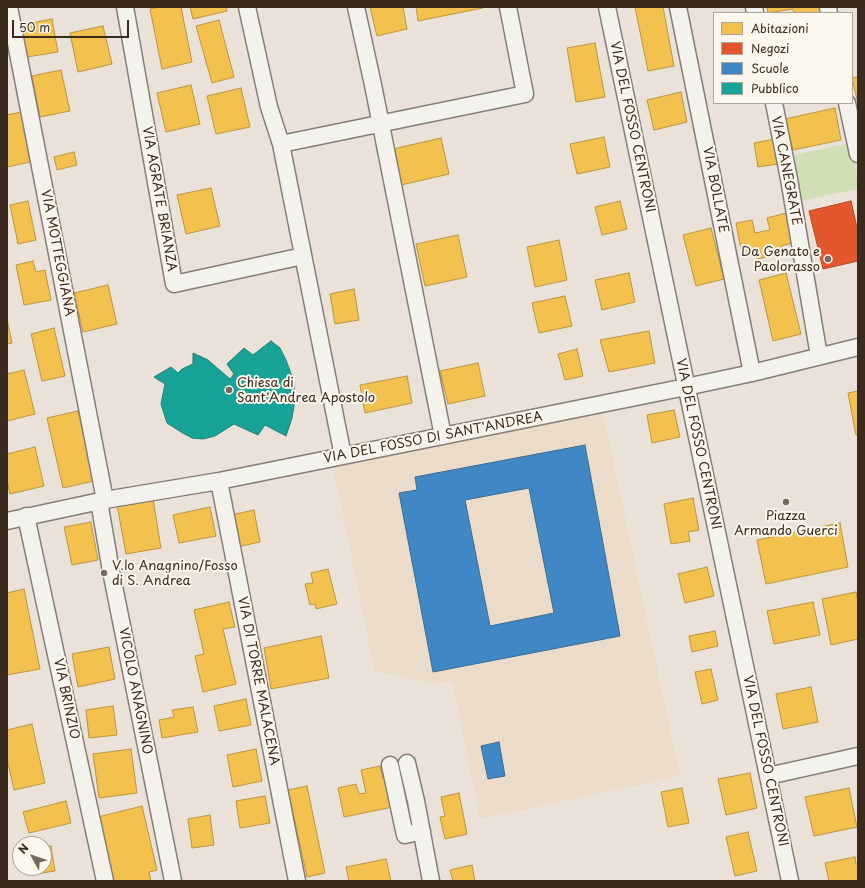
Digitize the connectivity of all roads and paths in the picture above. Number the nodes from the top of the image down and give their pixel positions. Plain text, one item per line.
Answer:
1 (9, 7) edge
2 (125, 7) edge
3 (248, 7) edge
4 (356, 7) edge
5 (508, 7) edge
6 (607, 7) edge
7 (678, 7) edge
8 (774, 104) edge
9 (847, 104) edge
10 (380, 124) junction
11 (281, 144) junction
12 (858, 154) edge
13 (303, 256) junction
14 (858, 347) edge
15 (819, 356) junction
16 (752, 373) junction
17 (686, 386) junction
18 (443, 436) junction
19 (343, 456) junction
20 (219, 481) junction
21 (102, 500) junction
22 (26, 516) junction
23 (7, 521) edge
24 (858, 756) edge
25 (407, 763) dead end
26 (390, 765) dead end
27 (768, 776) junction
28 (422, 831) junction
29 (105, 881) edge
30 (173, 881) edge
31 (297, 881) edge
32 (431, 881) edge
33 (790, 881) edge

1 - 21 street, VIA MOTTEGGIANA
2 - 13 street, VIA AGRATE BRIANZA
3 - 11 street
4 - 10 street
5 - 10 street
6 - 17 street, VIA DEL FOSSO CENTRONI
7 - 16 street, VIA BOLLATE
8 - 15 street, VIA CANEGRATE
9 - 12 street
10 - 11 street
10 - 18 street
11 - 13 street
13 - 19 street
14 - 15 street, VIA DEL FOSSO DI SANT'ANDREA
15 - 16 street, VIA DEL FOSSO DI SANT'ANDREA
16 - 17 street, VIA DEL FOSSO DI SANT'ANDREA
17 - 18 street, VIA DEL FOSSO DI SANT'ANDREA
17 - 27 street, VIA DEL FOSSO CENTRONI
18 - 19 street, VIA DEL FOSSO DI SANT'ANDREA
19 - 20 street, VIA DEL FOSSO DI SANT'ANDREA
20 - 21 street, VIA DEL FOSSO DI SANT'ANDREA
20 - 31 street, VIA DI TORRE MALACENA
21 - 22 street, VIA DEL FOSSO DI SANT'ANDREA
21 - 30 street, VICOLO ANAGNINO
22 - 23 street, VIA DEL FOSSO DI SANT'ANDREA
22 - 29 street, VIA BRINZIO
24 - 27 street
25 - 28 street
26 - 28 street
27 - 33 street, VIA DEL FOSSO CENTRONI
28 - 32 street

